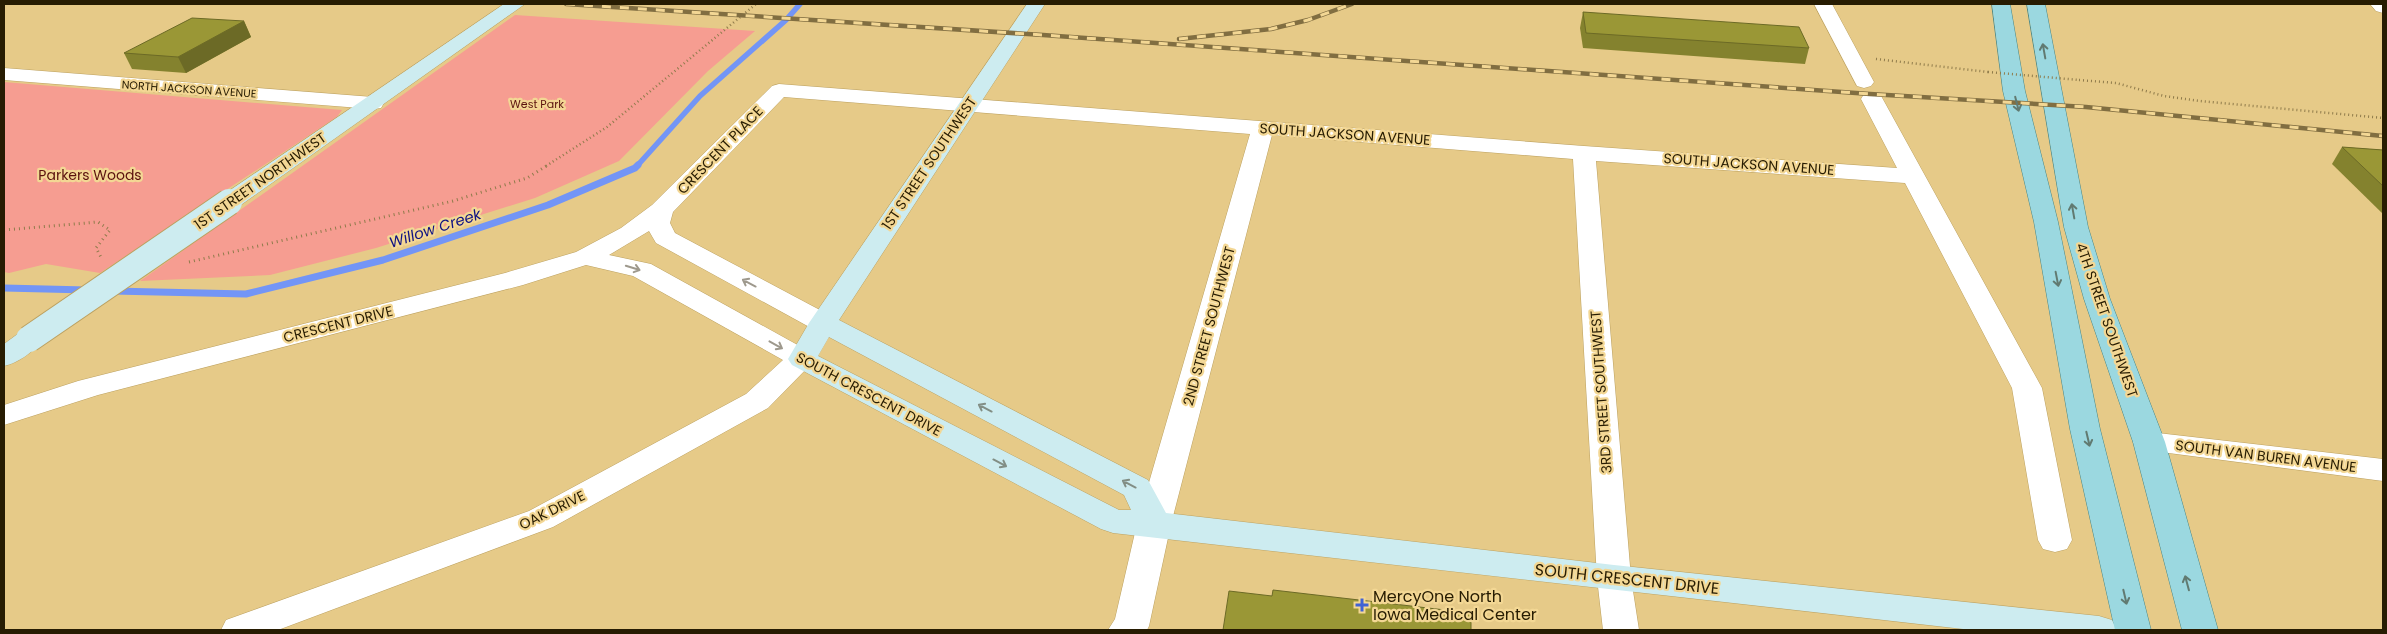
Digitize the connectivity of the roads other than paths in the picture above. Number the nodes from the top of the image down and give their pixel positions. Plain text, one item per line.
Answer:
1 (516, 4) edge
2 (1036, 4) edge
3 (1823, 4) edge
4 (2001, 4) edge
5 (2036, 4) edge
6 (2379, 4) edge
7 (2383, 7) edge
8 (4, 74) edge
9 (779, 90) joint
10 (373, 103) junction
11 (968, 105) junction
12 (1263, 128) junction
13 (1584, 153) junction
14 (1912, 176) junction
15 (662, 210) junction
16 (586, 257) junction
17 (822, 323) junction
18 (4, 356) edge
19 (802, 359) junction
20 (4, 415) edge
21 (2149, 442) junction
22 (2383, 470) edge
23 (1154, 524) junction
24 (2055, 540) dead end
25 (1614, 578) junction
26 (239, 630) edge
27 (1126, 630) edge
28 (1621, 630) edge
29 (2100, 630) edge
30 (2133, 630) edge
31 (2200, 630) edge

1 - 10 main road, 1ST STREET NORTHWEST
2 - 11 main road, 1ST STREET SOUTHWEST
3 - 14 street
4 -> 30 main road
21 -> 5 main road, 4TH STREET SOUTHWEST
6 - 7 street
8 - 10 street, NORTH JACKSON AVENUE
9 - 11 street, SOUTH JACKSON AVENUE
9 - 15 street, CRESCENT PLACE
10 - 18 main road, 1ST STREET NORTHWEST, bridge
11 - 12 street, SOUTH JACKSON AVENUE
11 - 17 main road, 1ST STREET SOUTHWEST
12 - 13 street, SOUTH JACKSON AVENUE
12 - 23 street, 2ND STREET SOUTHWEST
13 - 14 street, SOUTH JACKSON AVENUE
13 - 25 street, 3RD STREET SOUTHWEST
14 - 24 street
15 - 16 street, CRESCENT DRIVE
17 -> 15 street
16 -> 19 street, SOUTH CRESCENT DRIVE
16 - 20 street, CRESCENT DRIVE
17 - 19 main road, OAK DRIVE
23 -> 17 main road
19 -> 23 main road, SOUTH CRESCENT DRIVE
19 - 26 street, OAK DRIVE
21 - 22 street, SOUTH VAN BUREN AVENUE
31 -> 21 main road, 4TH STREET SOUTHWEST
23 - 25 main road, SOUTH CRESCENT DRIVE
23 - 27 street, 2ND STREET SOUTHWEST
25 - 28 street, 3RD STREET SOUTHWEST
25 - 29 main road, SOUTH CRESCENT DRIVE

